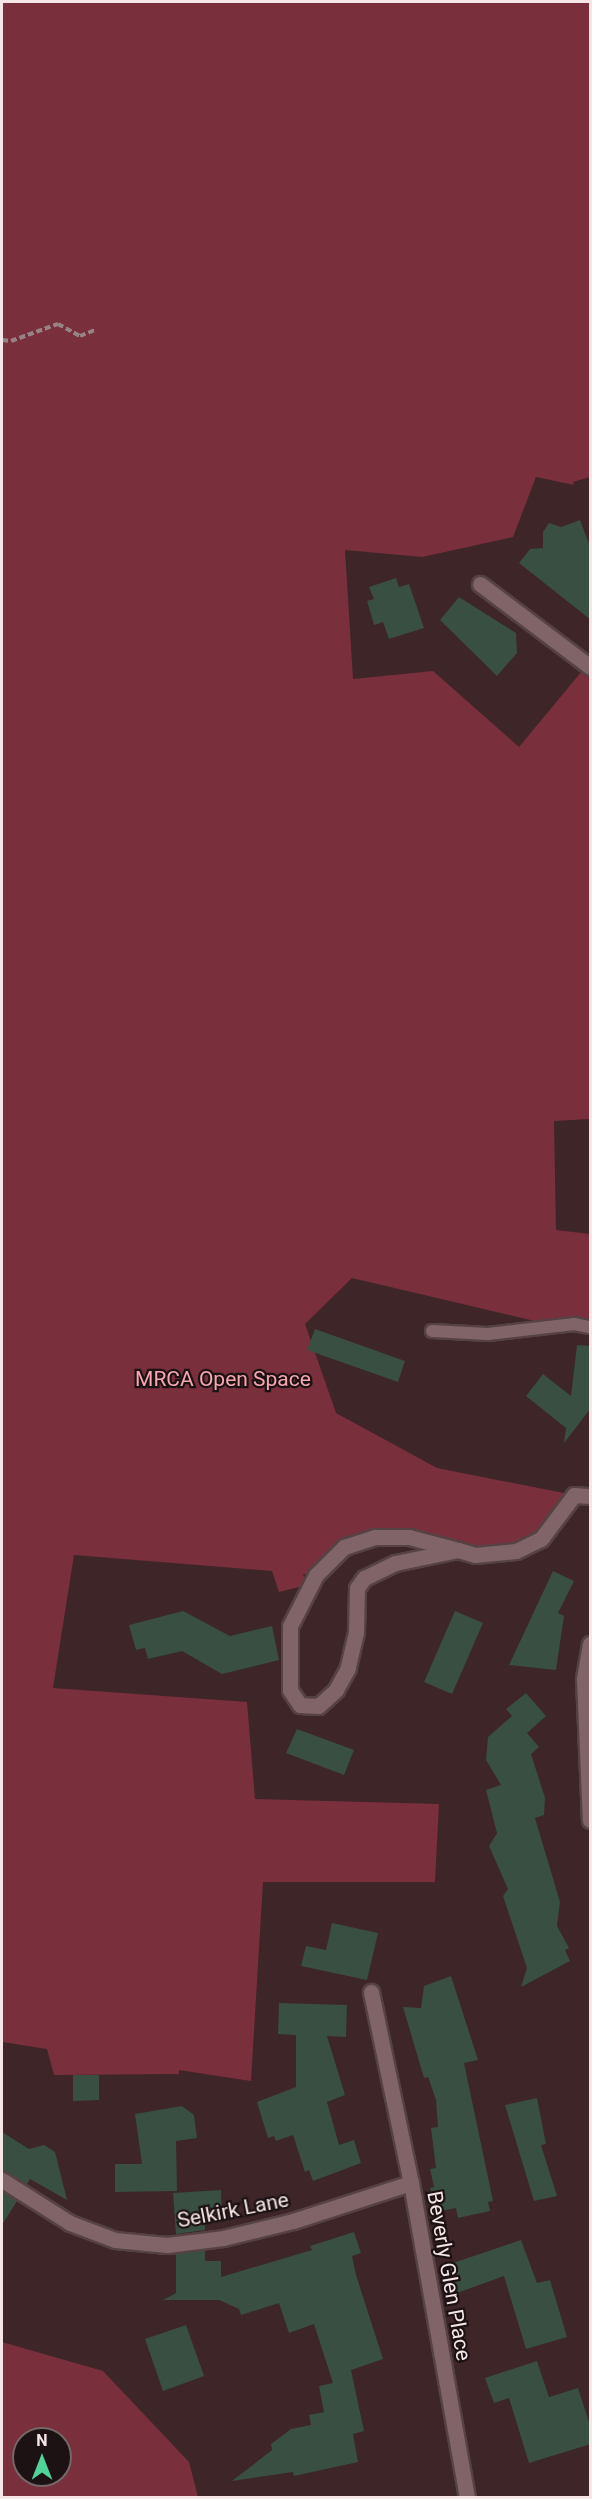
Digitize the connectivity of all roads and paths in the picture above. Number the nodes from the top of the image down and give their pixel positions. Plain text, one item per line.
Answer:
1 (95, 330) dead end
2 (2, 340) edge
3 (480, 584) dead end
4 (591, 667) edge
5 (591, 1326) edge
6 (432, 1331) dead end
7 (591, 1496) edge
8 (458, 1551) junction
9 (590, 1652) edge
10 (591, 1821) edge
11 (371, 1992) dead end
12 (2, 2180) edge
13 (411, 2183) junction
14 (467, 2498) edge

1 - 2 path
3 - 4 street
5 - 6 lane
7 - 8 street
8 - 8 street
9 - 10 street
11 - 13 street, Beverly Glen Place
12 - 13 street, Selkirk Lane
13 - 14 street, Beverly Glen Place

